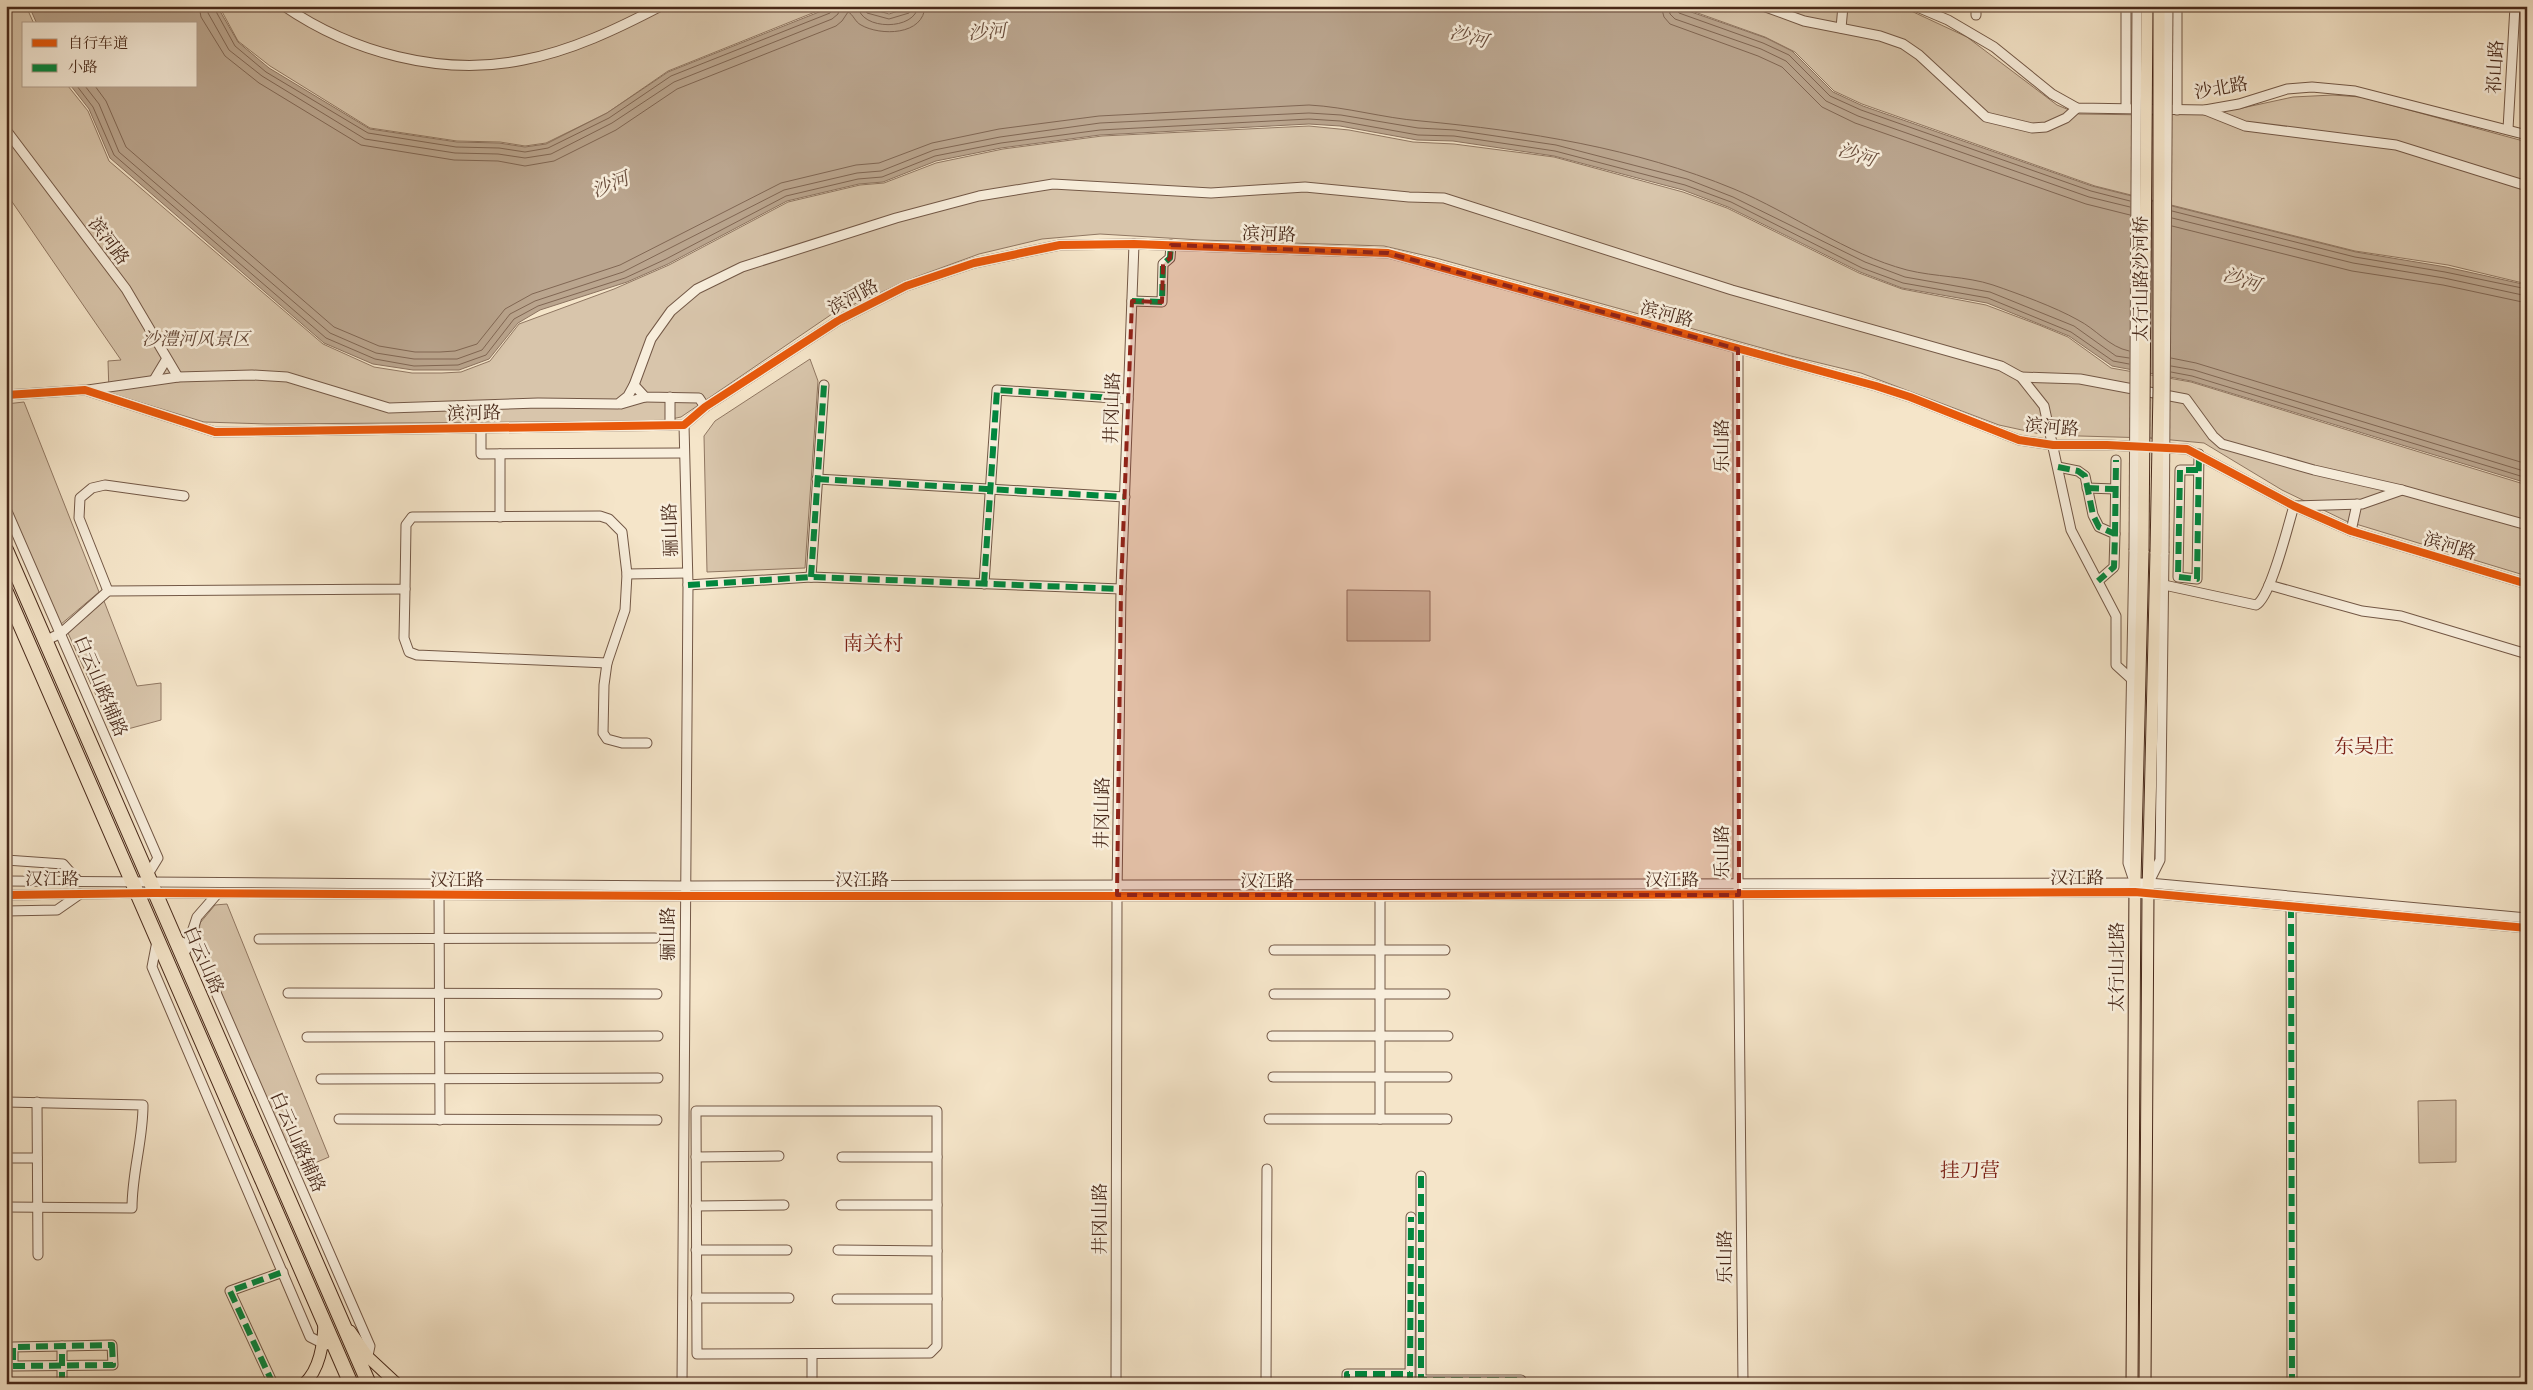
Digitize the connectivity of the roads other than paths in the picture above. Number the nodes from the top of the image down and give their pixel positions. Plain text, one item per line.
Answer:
1 (284, 6) edge
2 (661, 6) edge
3 (1764, 6) edge
4 (1842, 6) edge
5 (1915, 6) edge
6 (2126, 6) edge
7 (2137, 6) edge
8 (2146, 6) edge
9 (2159, 6) edge
10 (2168, 6) edge
11 (2177, 6) edge
12 (2515, 6) edge
13 (1841, 28) junction
14 (2077, 108) junction
15 (2126, 108) junction
16 (2178, 110) junction
17 (2205, 110) junction
18 (2508, 129) junction
19 (6, 130) edge
20 (2527, 135) edge
21 (2527, 186) edge
22 (1134, 244) junction
23 (1171, 245) junction
24 (1132, 301) junction
25 (1738, 349) junction
26 (166, 360) junction
27 (178, 377) junction
28 (2021, 378) junction
29 (154, 380) junction
30 (634, 385) junction
31 (824, 385) dead end
32 (85, 390) junction
33 (6, 395) edge
34 (645, 396) junction
35 (670, 397) junction
36 (1128, 400) junction
37 (618, 404) junction
38 (705, 407) junction
39 (684, 424) junction
40 (670, 425) junction
41 (481, 428) junction
42 (2053, 445) junction
43 (684, 453) junction
44 (500, 454) junction
45 (2199, 454) junction
46 (2116, 460) dead end
47 (2058, 467) junction
48 (2198, 470) junction
49 (817, 479) junction
50 (2087, 488) junction
51 (989, 489) junction
52 (2115, 489) junction
53 (2402, 490) junction
54 (184, 496) dead end
55 (1124, 497) junction
56 (2358, 504) junction
57 (2294, 506) junction
58 (6, 509) edge
59 (500, 517) junction
60 (2527, 525) edge
61 (2351, 531) junction
62 (2115, 534) junction
63 (6, 550) edge
64 (2138, 550) junction
65 (2160, 552) junction
66 (687, 573) junction
67 (627, 574) junction
68 (811, 576) junction
69 (2098, 581) junction
70 (984, 584) junction
71 (2160, 584) junction
72 (2527, 584) edge
73 (688, 585) junction
74 (2270, 585) junction
75 (405, 589) junction
76 (1121, 589) junction
77 (108, 591) junction
78 (6, 592) edge
79 (61, 633) junction
80 (45, 641) junction
81 (2527, 654) edge
82 (607, 663) junction
83 (2135, 683) junction
84 (647, 743) dead end
85 (6, 860) edge
86 (6, 881) edge
87 (78, 881) junction
88 (440, 882) junction
89 (150, 884) junction
90 (1117, 884) junction
91 (1738, 885) junction
92 (684, 886) junction
93 (2135, 887) junction
94 (135, 888) junction
95 (2149, 888) junction
96 (218, 893) junction
97 (80, 894) junction
98 (1117, 894) junction
99 (1739, 894) junction
100 (6, 895) edge
101 (439, 895) junction
102 (684, 896) junction
103 (1380, 896) junction
104 (2290, 906) junction
105 (6, 911) edge
106 (2527, 918) edge
107 (2527, 928) edge
108 (439, 938) junction
109 (655, 938) dead end
110 (174, 939) junction
111 (259, 939) dead end
112 (158, 941) junction
113 (188, 944) junction
114 (1274, 950) dead end
115 (1380, 950) junction
116 (1445, 950) dead end
117 (183, 959) junction
118 (288, 993) dead end
119 (440, 993) junction
120 (656, 994) dead end
121 (1274, 994) dead end
122 (1380, 994) junction
123 (1446, 994) dead end
124 (658, 1036) dead end
125 (1272, 1036) dead end
126 (1380, 1036) junction
127 (1448, 1036) dead end
128 (306, 1037) dead end
129 (440, 1037) junction
130 (1273, 1077) dead end
131 (1380, 1077) junction
132 (1446, 1077) dead end
133 (440, 1078) junction
134 (658, 1078) dead end
135 (321, 1079) dead end
136 (6, 1102) edge
137 (37, 1102) junction
138 (1269, 1119) dead end
139 (1380, 1119) junction
140 (1447, 1119) dead end
141 (339, 1120) dead end
142 (440, 1120) junction
143 (657, 1120) dead end
144 (779, 1156) dead end
145 (696, 1157) junction
146 (842, 1157) dead end
147 (937, 1157) junction
148 (6, 1158) edge
149 (37, 1158) junction
150 (1267, 1170) dead end
151 (1420, 1176) dead end
152 (784, 1205) dead end
153 (841, 1205) dead end
154 (937, 1205) junction
155 (696, 1206) junction
156 (6, 1207) edge
157 (37, 1207) junction
158 (1411, 1217) dead end
159 (696, 1250) junction
160 (787, 1250) dead end
161 (838, 1250) dead end
162 (937, 1251) junction
163 (38, 1255) dead end
164 (283, 1272) junction
165 (696, 1298) junction
166 (789, 1298) dead end
167 (837, 1299) dead end
168 (937, 1299) junction
169 (341, 1318) junction
170 (324, 1324) junction
171 (323, 1343) junction
172 (62, 1346) junction
173 (336, 1350) junction
174 (812, 1354) junction
175 (368, 1357) junction
176 (62, 1366) junction
177 (2132, 1367) junction
178 (2146, 1369) junction
179 (366, 1378) edge
180 (1410, 1379) edge
181 (1521, 1380) dead end
182 (1421, 1382) edge
183 (1459, 1382) edge
184 (62, 1384) edge
185 (273, 1384) edge
186 (304, 1384) edge
187 (351, 1384) edge
188 (398, 1384) edge
189 (682, 1384) edge
190 (812, 1384) edge
191 (1116, 1384) edge
192 (1266, 1384) edge
193 (1347, 1384) edge
194 (1743, 1384) edge
195 (2127, 1384) edge
196 (2132, 1384) edge
197 (2145, 1384) edge
198 (2154, 1384) edge
199 (2292, 1384) edge

1 - 2 street
3 - 13 street
4 - 13 street
5 - 14 street, 沙北路
6 - 15 street
7 - 64 street, bridge
8 - 64 main road, 太行山路沙河桥, bridge
9 - 65 main road, 太行山路沙河桥, bridge
10 - 65 street, bridge
11 - 16 street
12 - 18 street, 祁山路
13 - 14 street
14 - 15 street, 沙北路
15 - 16 street, 沙北路
16 - 17 street, 沙北路
17 - 18 street, 沙北路
17 - 21 street
18 - 20 street, 沙北路
19 - 26 street, 滨河路
22 - 23 street, 滨河路
22 - 24 street, 井冈山路
22 - 38 street, 滨河路
23 - 24 street
23 - 25 street, 滨河路
24 - 36 street, 井冈山路
25 - 42 street, 滨河路
25 - 91 street, 乐山路
26 - 27 street, 滨河路
26 - 29 street
27 - 29 street
27 - 37 street
28 - 30 street
28 - 42 street
28 - 53 street
29 - 32 street
30 - 34 street
30 - 37 street
31 - 49 street
32 - 33 street, 滨河路
32 - 41 street, 滨河路
34 - 35 street
34 - 37 street
35 - 38 street
35 - 40 street
36 - 51 street
36 - 55 street, 井冈山路
38 - 39 street, 滨河路
39 - 40 street, 滨河路
39 - 43 street, 骊山路
40 - 41 street, 滨河路
41 - 44 street
42 - 45 street, 滨河路
42 - 47 street
43 - 44 street
43 - 66 street, 骊山路
44 - 59 street
45 - 48 street
45 - 57 street, 滨河路
46 - 52 street
47 - 50 street
47 - 69 street
48 - 48 street
49 - 51 street
49 - 68 street
50 - 52 street
50 - 62 street
51 - 55 street
51 - 70 street
52 - 62 street
53 - 56 street
53 - 60 street
54 - 77 street
55 - 76 street, 井冈山路
56 - 57 street
56 - 61 street
57 - 61 street, 滨河路
57 - 74 street
58 - 79 street, 白云山路辅路
59 - 67 street
59 - 75 street
61 - 72 street, 滨河路
62 - 69 street
63 - 80 highway, 白云山路
64 - 83 main road, 太行山北路
65 - 71 main road, 太行山北路
66 - 67 street
66 - 73 street, 骊山路
67 - 82 street
68 - 70 street
68 - 73 street
69 - 83 street
70 - 76 street
71 - 74 street
71 - 95 main road, 太行山北路
73 - 92 street, 骊山路
74 - 81 street
75 - 77 street
75 - 82 street
76 - 90 street, 井冈山路
77 - 79 street
78 - 94 highway, 白云山路
79 - 80 street
79 - 89 street, 白云山路辅路
80 - 89 highway, 白云山路
82 - 84 street
83 - 93 main road, 太行山北路
85 - 87 street
86 - 87 street, 汉江路
87 - 94 street, 汉江路
88 - 89 street, 汉江路
88 - 92 street, 汉江路
88 - 101 street
89 - 94 street, 汉江路
89 - 94 street, 汉江路
89 - 96 street, 汉江路
89 - 110 highway, 白云山路
90 - 91 street, 汉江路
90 - 92 street, 汉江路
90 - 98 street, 井冈山路
91 - 93 street, 汉江路
91 - 99 street, 乐山路
92 - 102 street, 骊山路
93 - 95 street, 汉江路
93 - 99 street, 汉江路
93 - 177 main road, 太行山北路
94 - 97 street, 汉江路
94 - 112 highway, 白云山路
95 - 104 street, 汉江路
95 - 106 street, 汉江路
95 - 178 main road, 太行山北路
96 - 101 street, 汉江路
96 - 113 street
97 - 100 street, 汉江路
97 - 105 street
98 - 102 street, 汉江路
98 - 103 street, 汉江路
98 - 191 street, 井冈山路
99 - 103 street, 汉江路
99 - 194 street, 乐山路
101 - 102 street, 汉江路
101 - 108 street
102 - 189 street, 骊山路
103 - 115 street
104 - 107 street, 汉江路
104 - 199 street
108 - 109 street
108 - 111 street
108 - 119 street
110 - 113 street
110 - 117 highway, 白云山路
112 - 164 street
112 - 170 highway, 白云山路
113 - 117 street
113 - 175 street, 白云山路辅路
114 - 115 street
115 - 116 street
115 - 122 street
117 - 169 highway, 白云山路
118 - 119 street
119 - 120 street
119 - 129 street
121 - 122 street
122 - 123 street
122 - 126 street
124 - 129 street
125 - 126 street
126 - 127 street
126 - 131 street
128 - 129 street
129 - 133 street
130 - 131 street
131 - 132 street
131 - 139 street
133 - 134 street
133 - 135 street
133 - 142 street
136 - 137 street
137 - 149 street
137 - 157 street
138 - 139 street
139 - 140 street
141 - 142 street
142 - 143 street
144 - 145 street
145 - 147 street
145 - 155 street
146 - 147 street
147 - 154 street
148 - 149 street
149 - 157 street
150 - 192 street
151 - 182 street
152 - 155 street
153 - 154 street
154 - 162 street
155 - 159 street
156 - 157 street
157 - 163 street
158 - 180 street
159 - 160 street
159 - 165 street
161 - 162 street
162 - 168 street
164 - 171 street
164 - 185 street
165 - 166 street
165 - 174 street
167 - 168 street
168 - 174 street
169 - 175 main road
169 - 179 highway, 白云山路
170 - 171 main road
170 - 173 highway, 白云山路
171 - 173 street
171 - 186 main road
172 - 176 street
172 - 176 street
172 - 176 street
173 - 187 highway, 白云山路
174 - 190 street
175 - 179 street, 白云山路辅路
175 - 188 main road
176 - 184 street
177 - 195 main road
177 - 196 main road, 太行山北路
178 - 197 main road, 太行山北路
178 - 198 main road
180 - 193 street
181 - 183 street
182 - 183 street

